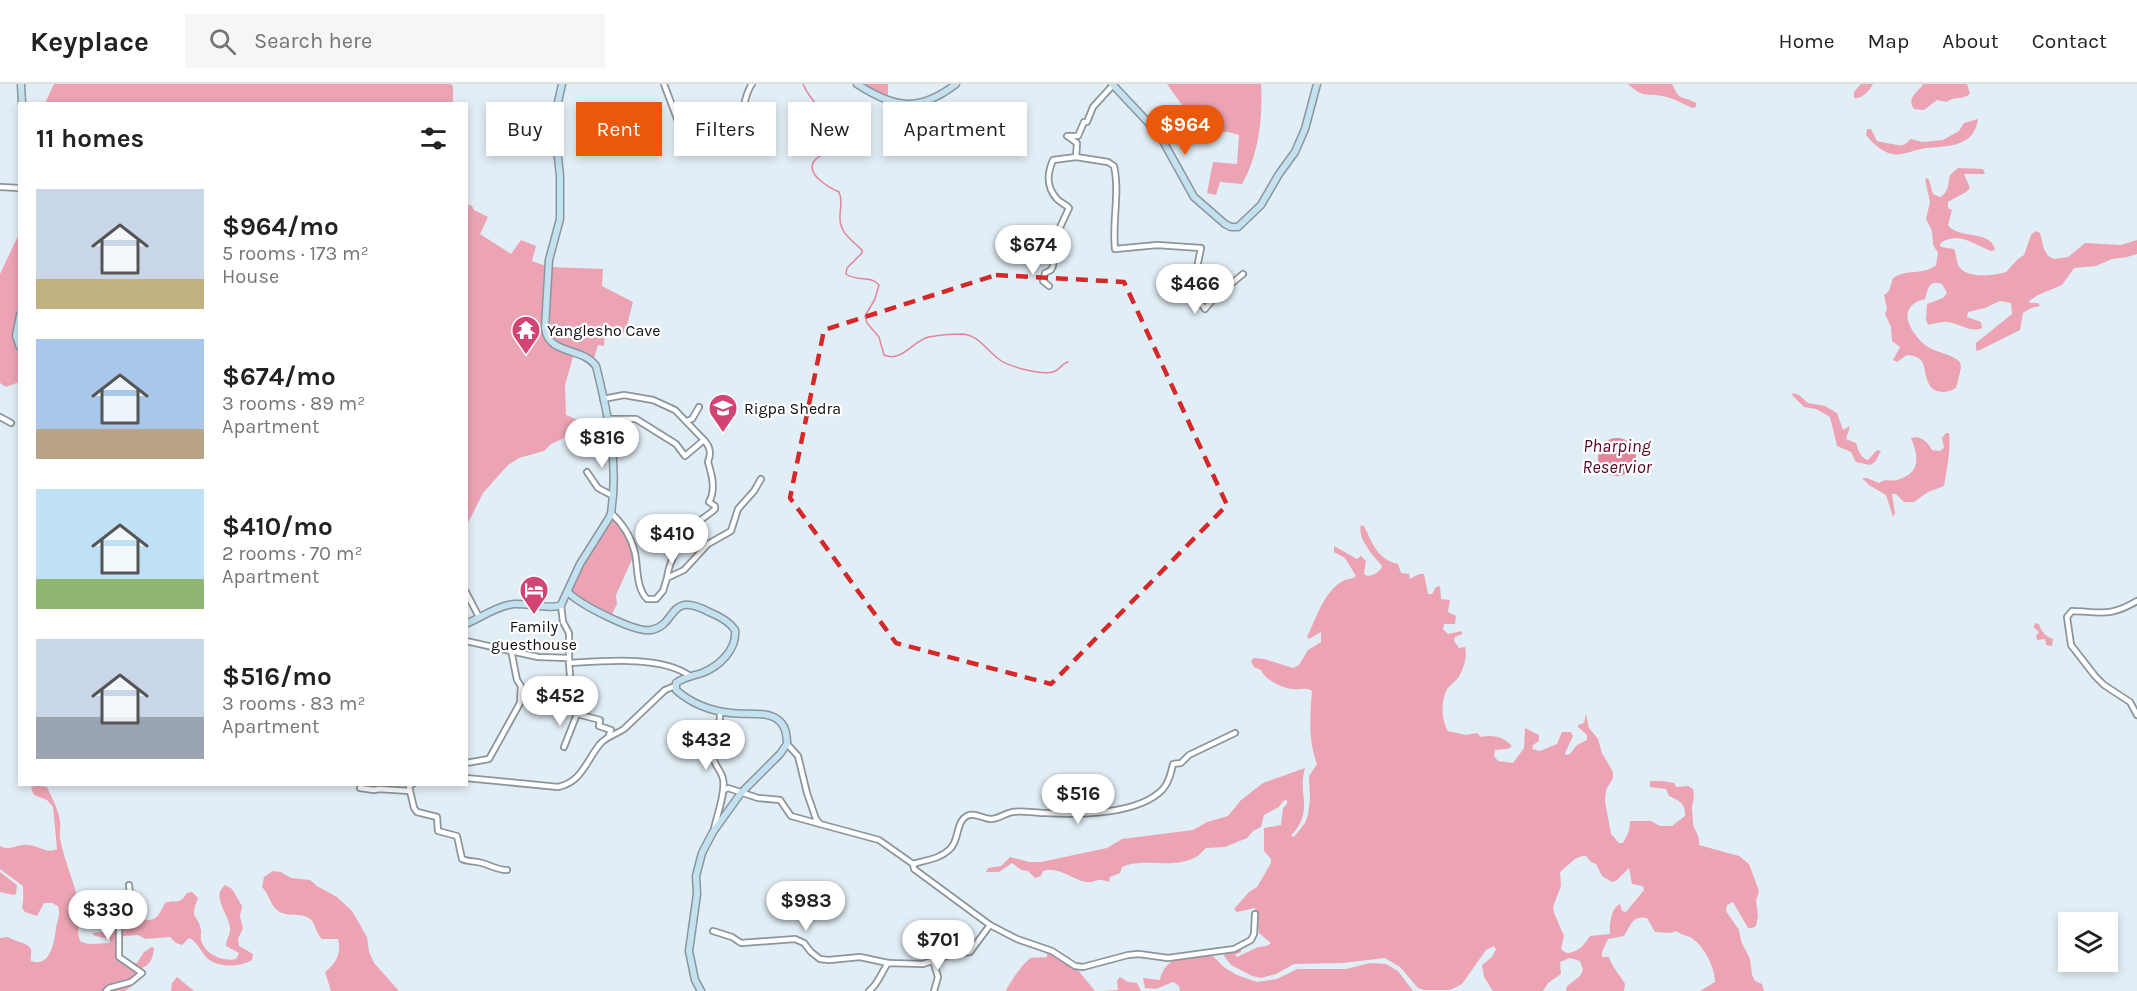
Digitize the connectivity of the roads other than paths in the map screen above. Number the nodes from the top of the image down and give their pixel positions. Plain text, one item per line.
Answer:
1 (21, 84) edge
2 (562, 84) edge
3 (664, 84) edge
4 (752, 84) edge
5 (857, 84) edge
6 (956, 84) edge
7 (1113, 84) edge
8 (1317, 84) edge
9 (22, 102) edge
10 (745, 102) edge
11 (674, 111) edge
12 (1076, 157) junction
13 (0, 187) edge
14 (18, 188) edge
15 (1243, 274) dead end
16 (1049, 286) dead end
17 (18, 323) edge
18 (18, 343) edge
19 (603, 399) junction
20 (699, 407) dead end
21 (0, 417) edge
22 (608, 419) junction
23 (687, 421) junction
24 (10, 423) dead end
25 (704, 441) junction
26 (587, 472) dead end
27 (761, 479) dead end
28 (613, 496) junction
29 (610, 513) junction
30 (667, 579) junction
31 (568, 592) junction
32 (468, 596) edge
33 (2137, 601) edge
34 (561, 605) junction
35 (479, 617) junction
36 (468, 623) edge
37 (468, 640) edge
38 (511, 650) junction
39 (569, 660) junction
40 (690, 676) junction
41 (675, 686) junction
42 (720, 711) junction
43 (577, 714) junction
44 (2137, 715) edge
45 (1235, 734) dead end
46 (609, 735) junction
47 (787, 744) junction
48 (564, 747) dead end
49 (468, 763) edge
50 (468, 778) edge
51 (360, 786) edge
52 (409, 786) edge
53 (374, 787) edge
54 (724, 790) junction
55 (410, 791) junction
56 (741, 793) junction
57 (820, 824) junction
58 (713, 832) junction
59 (913, 864) junction
60 (507, 870) dead end
61 (129, 885) dead end
62 (1255, 914) dead end
63 (990, 925) junction
64 (712, 931) dead end
65 (933, 960) junction
66 (888, 963) junction
67 (106, 991) edge
68 (701, 991) edge
69 (869, 991) edge
70 (934, 991) edge

1 - 9 main road
2 - 19 main road
3 - 11 street
4 - 10 street
5 - 6 main road
7 - 8 main road
7 - 12 street
12 - 15 street
12 - 16 street
13 - 14 street
17 - 18 main road
19 - 22 main road
19 - 23 street
20 - 23 street
21 - 24 street
22 - 25 street
22 - 28 main road
23 - 25 street
25 - 30 street
26 - 28 street
27 - 30 street
28 - 29 main road
29 - 30 street
29 - 31 main road
31 - 34 main road
31 - 40 main road
32 - 35 street
33 - 44 street
34 - 35 main road
34 - 39 street
35 - 36 main road
37 - 38 street
38 - 39 street
38 - 49 street
39 - 40 street
39 - 43 street
40 - 41 main road
41 - 42 main road
41 - 46 street
42 - 47 main road
42 - 54 street
43 - 46 street
43 - 48 street
45 - 59 street
46 - 50 street
47 - 56 main road
47 - 57 street
51 - 53 street
52 - 55 street
53 - 55 street
54 - 56 street
54 - 58 street
55 - 60 street
56 - 57 street
56 - 58 main road
57 - 59 street
58 - 68 main road
59 - 63 street
61 - 67 street
62 - 63 street
63 - 65 street
64 - 66 street
65 - 66 street
65 - 70 street
66 - 69 street

